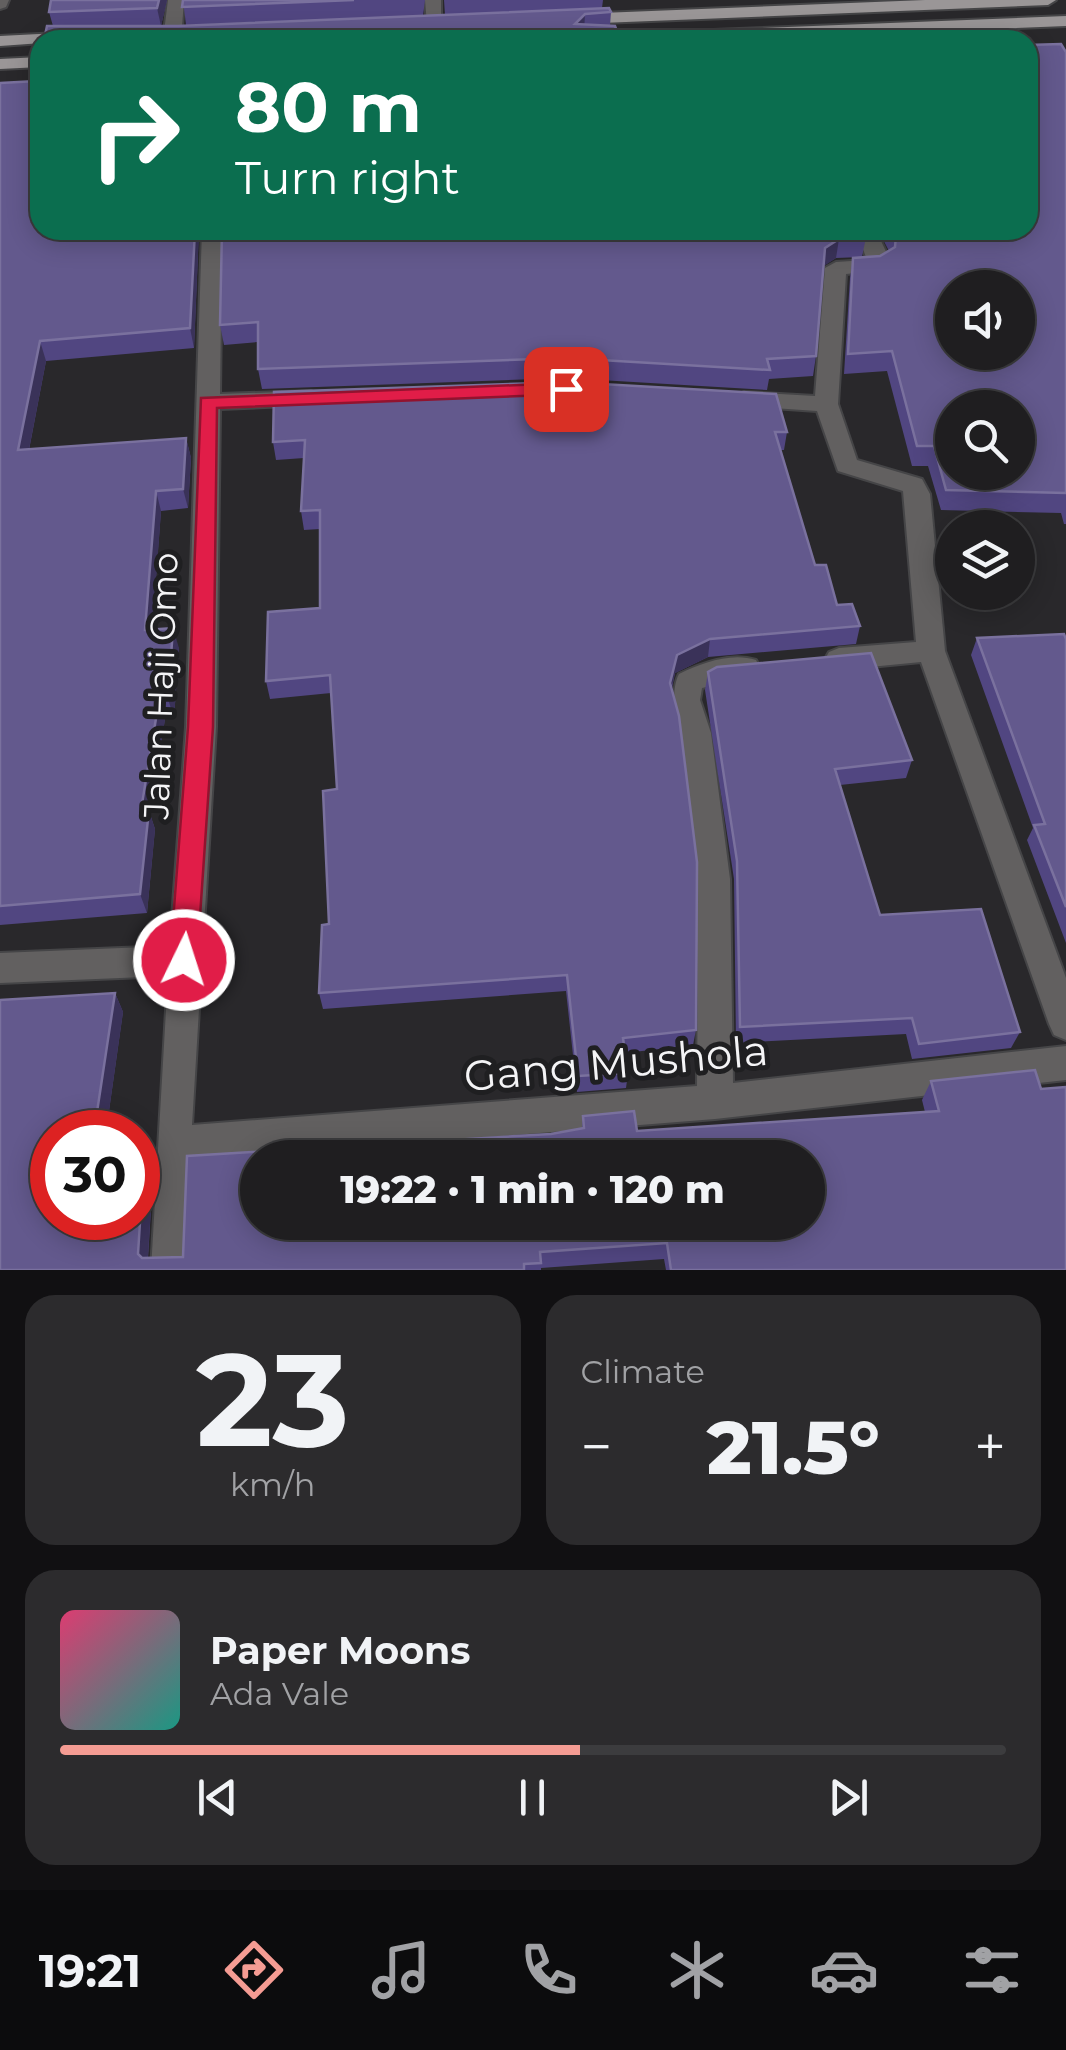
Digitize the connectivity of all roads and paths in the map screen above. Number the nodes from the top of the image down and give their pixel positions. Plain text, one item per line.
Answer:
1 (176, 0) edge
2 (433, 0) edge
3 (1048, 0) edge
4 (848, 4) edge
5 (937, 4) junction
6 (554, 20) edge
7 (1066, 21) edge
8 (426, 24) joint
9 (455, 24) edge
10 (951, 26) junction
11 (179, 30) edge
12 (889, 30) edge
13 (30, 39) edge
14 (0, 41) edge
15 (30, 62) edge
16 (0, 64) edge
17 (212, 240) edge
18 (871, 240) edge
19 (327, 398) edge
20 (715, 398) edge
21 (208, 402) junction
22 (826, 404) junction
23 (931, 650) junction
24 (184, 960) junction
25 (0, 968) edge
26 (1066, 1024) edge
27 (1066, 1063) edge
28 (715, 1102) junction
29 (173, 1144) junction
30 (170, 1270) edge

1 - 11 street
2 - 8 street
3 - 5 main road
4 - 5 main road
4 - 6 main road
5 - 10 main road
7 - 10 main road
8 - 9 main road
10 - 12 main road
13 - 14 main road
15 - 16 main road
17 - 21 street, Jalan Haji Omo
18 - 22 street
19 - 21 street
20 - 22 street
21 - 24 street, Jalan Haji Omo
22 - 23 street
23 - 26 street
23 - 28 street
24 - 25 street
24 - 29 street, Jalan Haji Omo
27 - 28 street, Gang Mushola
28 - 29 street, Gang Mushola
29 - 30 street, Jalan Haji Omo

